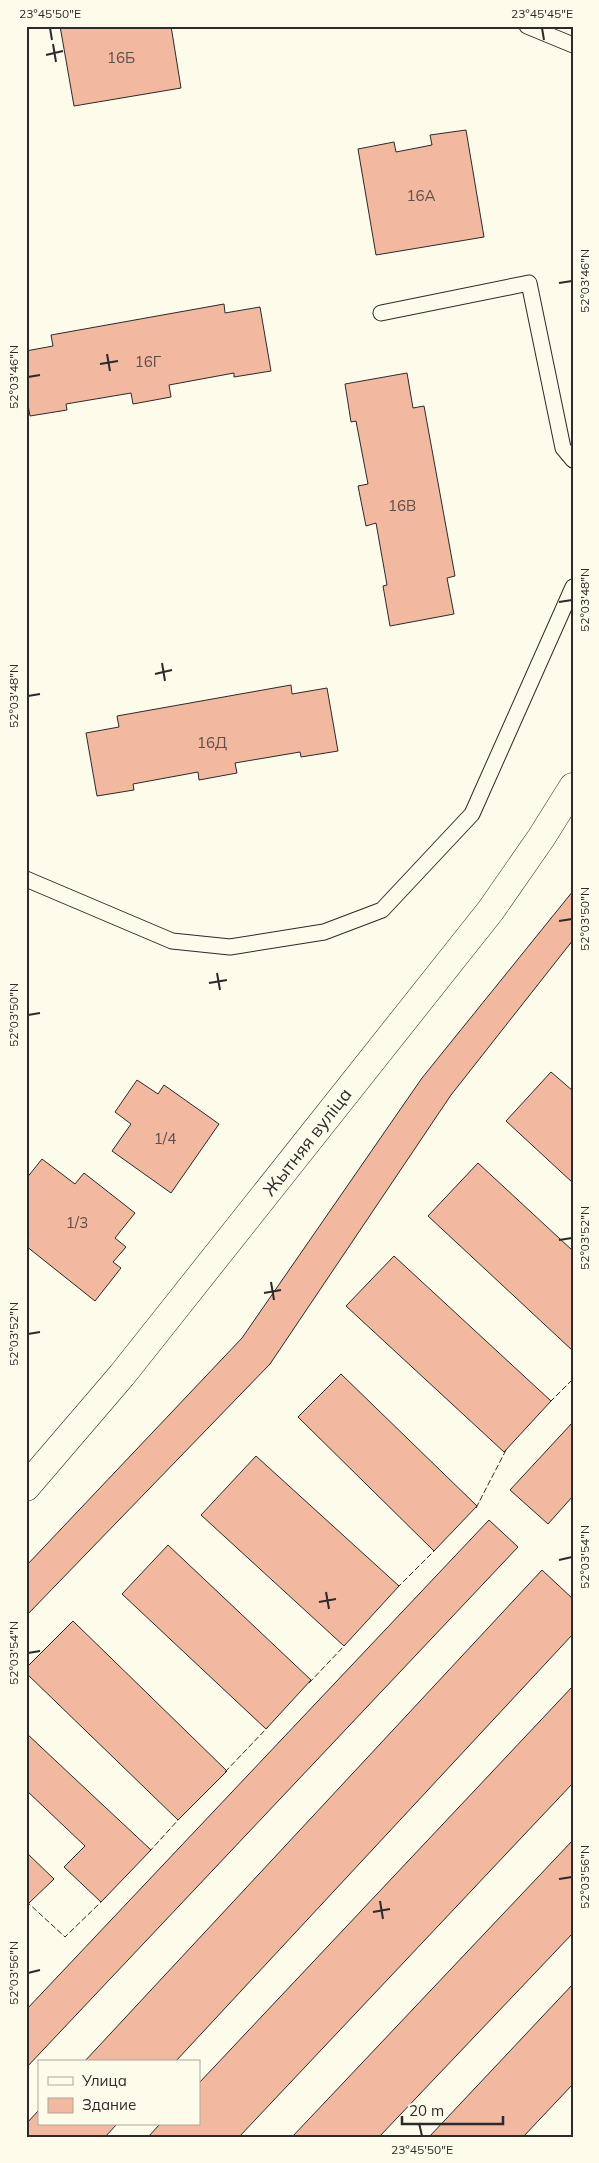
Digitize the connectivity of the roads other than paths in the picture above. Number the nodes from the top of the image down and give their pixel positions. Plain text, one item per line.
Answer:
1 (527, 26) edge
2 (573, 45) edge
3 (381, 313) dead end
4 (573, 460) edge
5 (573, 587) edge
6 (573, 787) edge
7 (26, 879) edge
8 (26, 1487) edge

1 - 2 lane
3 - 4 lane
5 - 7 lane
6 - 8 street, Жытняя вуліца

